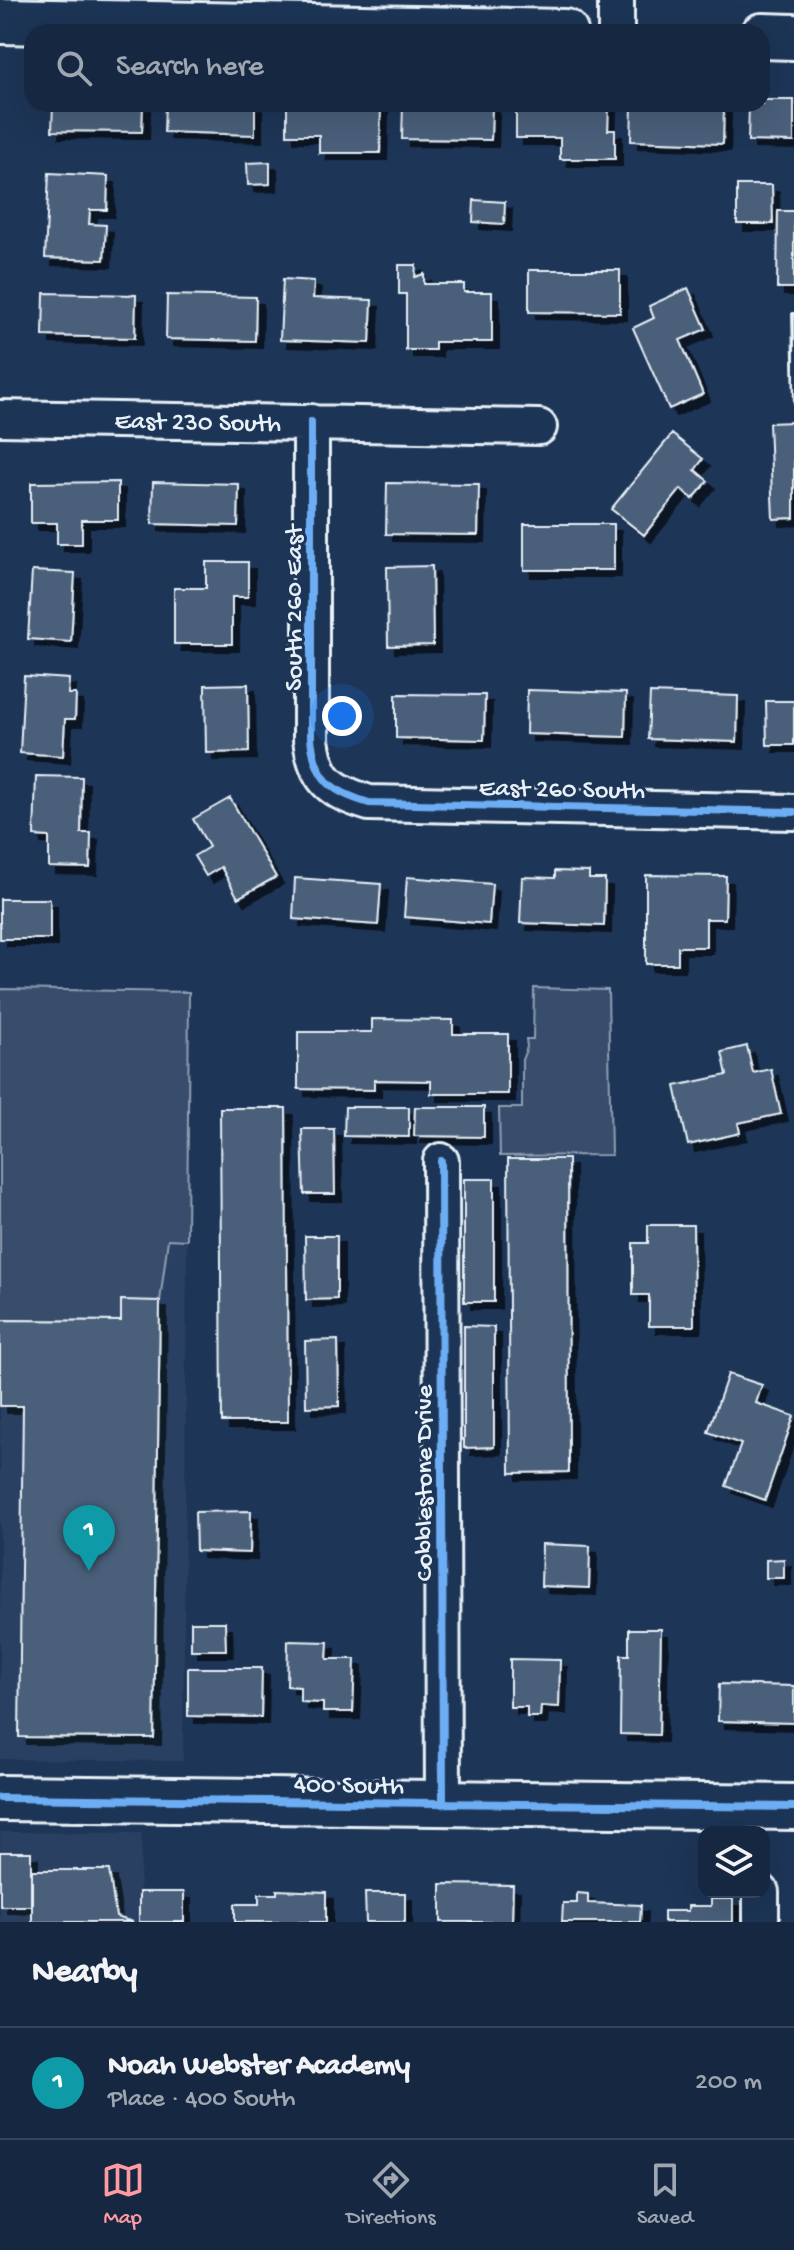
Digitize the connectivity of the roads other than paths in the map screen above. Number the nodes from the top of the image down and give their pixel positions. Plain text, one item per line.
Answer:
1 (616, 0) edge
2 (292, 13) edge
3 (0, 21) edge
4 (450, 24) edge
5 (616, 24) edge
6 (770, 36) edge
7 (794, 37) edge
8 (0, 418) edge
9 (311, 422) junction
10 (539, 427) dead end
11 (333, 787) joint
12 (794, 812) edge
13 (441, 1161) dead end
14 (0, 1798) edge
15 (443, 1804) junction
16 (774, 1815) edge
17 (761, 1898) edge
18 (761, 1922) edge

1 - 5 street
2 - 3 street
2 - 4 street
6 - 7 street
8 - 9 street, East 230 South
9 - 10 street, East 230 South
9 - 11 street, South 260 East
11 - 12 street, East 260 South
13 - 15 street, Cobblestone Drive
14 - 15 street, 400 South
15 - 16 street, 400 South
17 - 18 street

